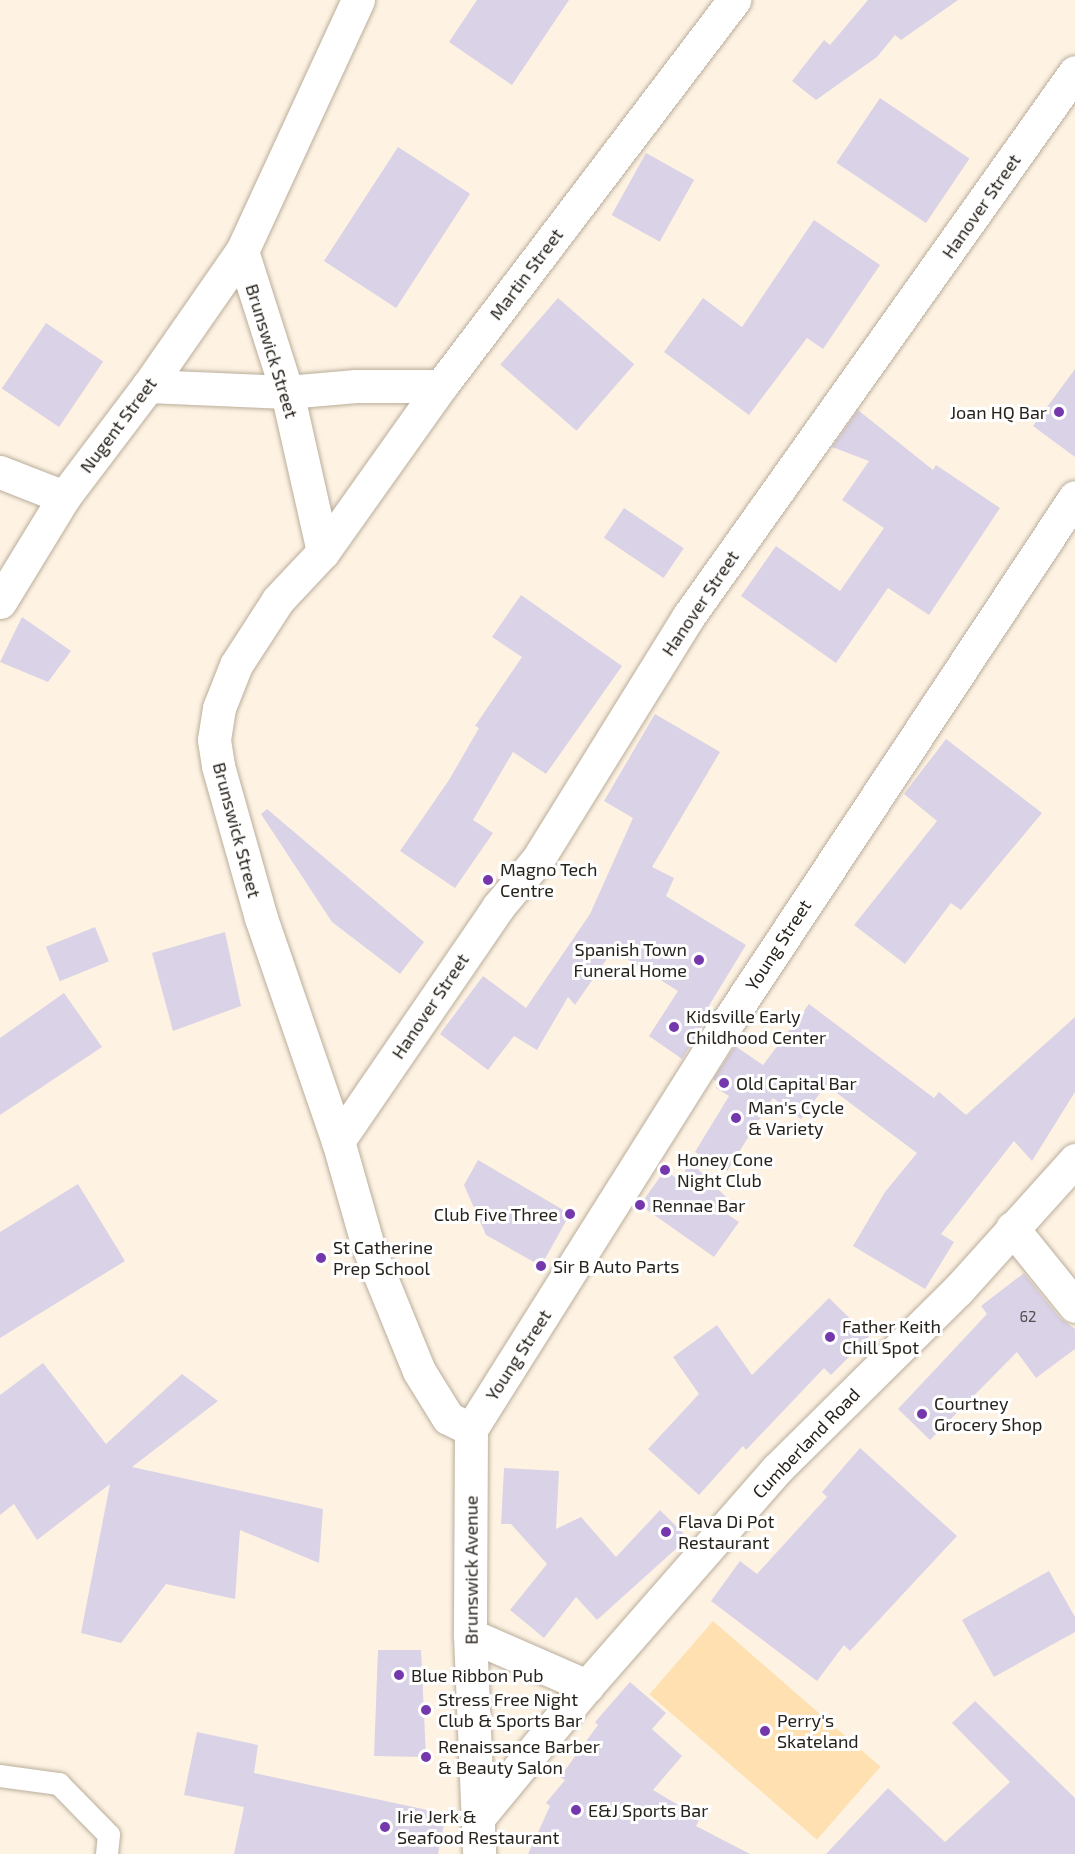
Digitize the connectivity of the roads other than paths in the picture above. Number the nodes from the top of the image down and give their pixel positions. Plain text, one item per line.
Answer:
1 (358, 0) edge
2 (735, 0) edge
3 (1071, 89) edge
4 (242, 251) junction
5 (148, 386) junction
6 (441, 386) junction
7 (288, 392) junction
8 (0, 472) edge
9 (1075, 496) edge
10 (64, 497) junction
11 (323, 552) junction
12 (0, 602) edge
13 (338, 1141) junction
14 (1075, 1160) edge
15 (1012, 1228) junction
16 (1075, 1306) edge
17 (471, 1429) junction
18 (470, 1635) junction
19 (587, 1686) junction
20 (0, 1776) edge
21 (478, 1818) junction
22 (107, 1854) edge
23 (478, 1854) edge

1 - 4 street
2 - 6 street, Martin Street
3 - 13 street, Hanover Street
4 - 5 street, Nugent Street
4 - 7 street, Brunswick Street
5 - 7 street
5 - 10 street, Nugent Street
6 - 7 street
6 - 11 street, Martin Street
7 - 11 street, Brunswick Street
8 - 10 street
9 - 17 street, Young Street
10 - 12 street, Nugent Street
11 - 13 street, Brunswick Street
13 - 17 street, Brunswick Street
14 - 15 street, Cumberland Road
15 - 16 street
15 - 19 street, Cumberland Road
17 - 18 street, Brunswick Avenue
18 - 19 street
18 - 21 street, Brunswick Avenue
19 - 21 street, Cumberland Road
20 - 22 lane
21 - 23 street, Brunswick Avenue

